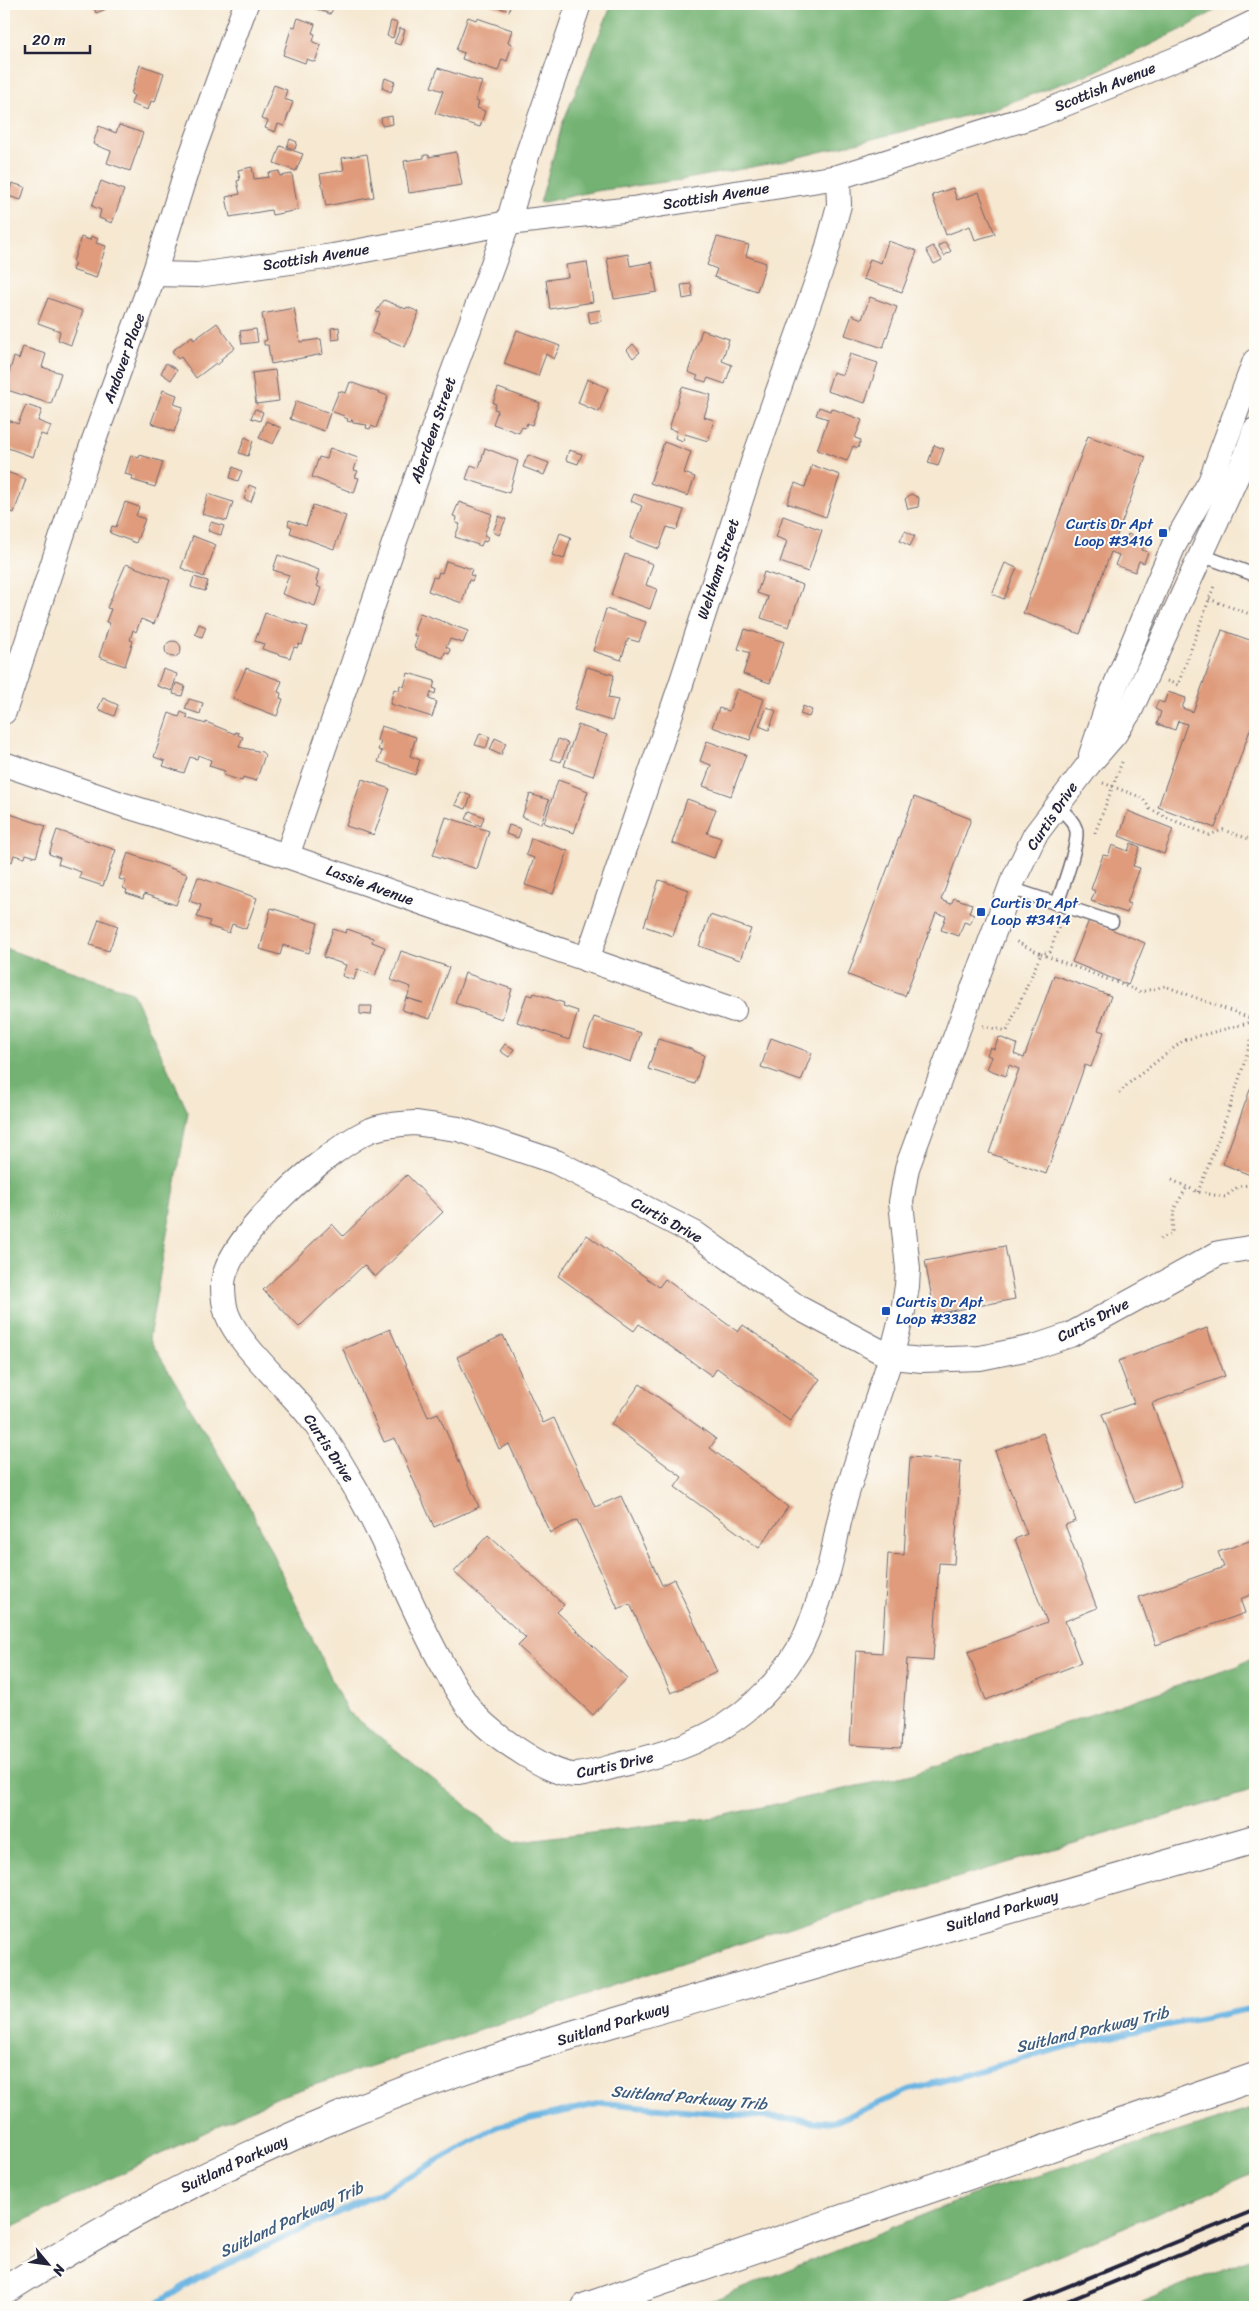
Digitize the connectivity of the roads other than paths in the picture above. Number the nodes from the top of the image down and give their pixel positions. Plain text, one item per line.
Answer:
1 (246, 4) edge
2 (579, 4) edge
3 (1255, 22) edge
4 (838, 177) junction
5 (508, 223) junction
6 (154, 274) junction
7 (1255, 361) edge
8 (1255, 430) edge
9 (1201, 555) junction
10 (1255, 575) edge
11 (4, 712) edge
12 (4, 764) edge
13 (1085, 769) junction
14 (1056, 805) junction
15 (287, 856) junction
16 (1010, 888) junction
17 (1061, 905) junction
18 (1112, 922) dead end
19 (587, 960) junction
20 (734, 1010) dead end
21 (1255, 1247) edge
22 (891, 1356) junction
23 (1255, 1839) edge
24 (1255, 2077) edge
25 (4, 2291) edge
26 (586, 2307) edge

1 - 6 street, Andover Place
2 - 5 street, Aberdeen Street
3 - 4 street, Scottish Avenue
4 - 5 street, Scottish Avenue
4 - 19 street, Weltham Street
5 - 6 street, Scottish Avenue
5 - 15 street, Aberdeen Street
6 - 11 street, Andover Place
7 - 13 street, Curtis Drive
8 - 9 street, Curtis Drive
9 - 10 lane
9 - 13 street, Curtis Drive
12 - 15 street, Lassie Avenue
13 - 14 street, Curtis Drive
14 - 16 street, Curtis Drive
14 - 17 lane
15 - 19 street, Lassie Avenue
16 - 17 lane
16 - 22 street, Curtis Drive
17 - 18 lane
19 - 20 street, Lassie Avenue
21 - 22 street, Curtis Drive
22 - 22 street, Curtis Drive
23 - 25 highway, Suitland Parkway
24 - 26 highway

